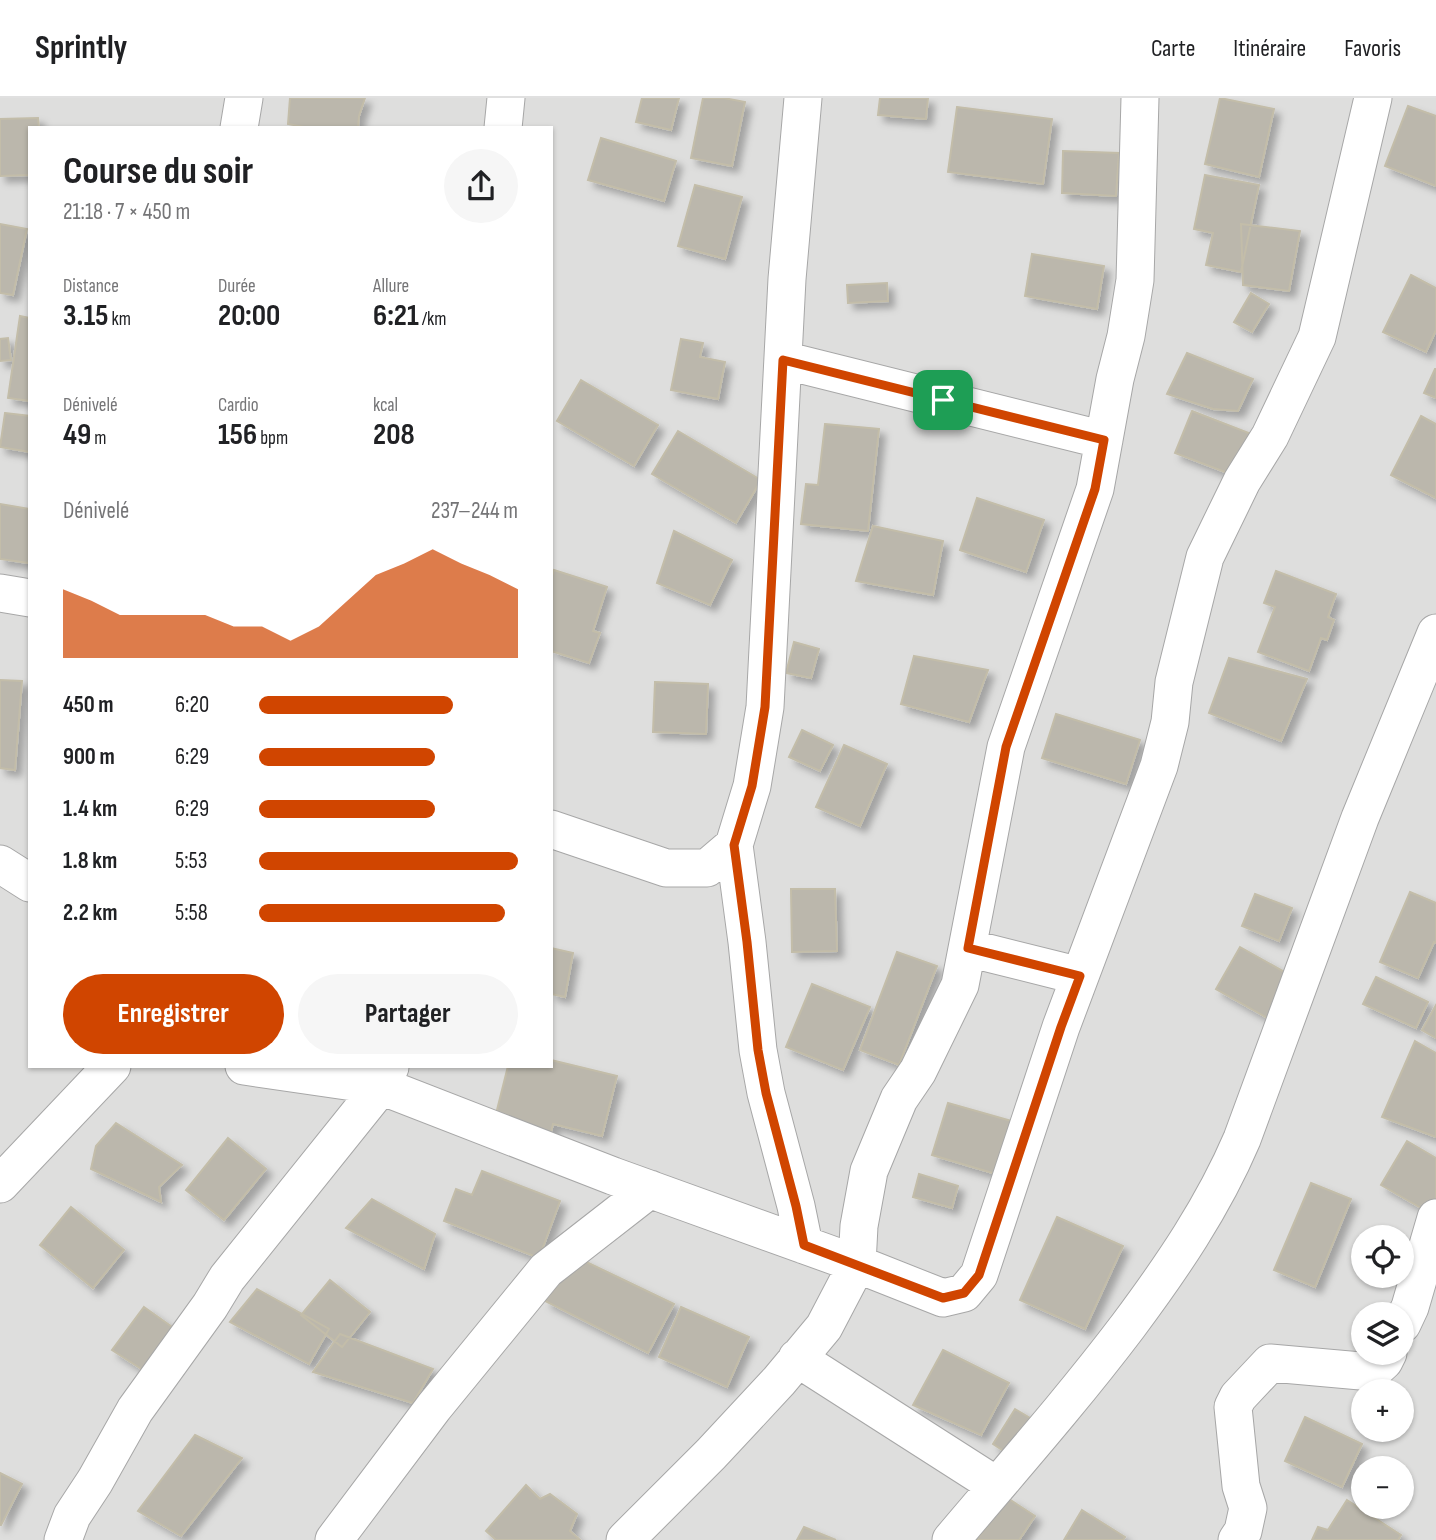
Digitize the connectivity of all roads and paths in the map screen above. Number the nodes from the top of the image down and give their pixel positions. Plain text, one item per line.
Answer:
1 (244, 98) edge
2 (506, 98) edge
3 (803, 98) edge
4 (1140, 98) edge
5 (1373, 98) edge
6 (239, 126) edge
7 (503, 126) edge
8 (783, 360) junction
9 (1104, 440) junction
10 (0, 593) edge
11 (28, 598) edge
12 (1436, 633) edge
13 (553, 830) edge
14 (734, 845) junction
15 (0, 864) edge
16 (28, 882) edge
17 (968, 948) junction
18 (1080, 976) junction
19 (111, 1068) edge
20 (272, 1068) edge
21 (385, 1076) edge
22 (0, 1184) edge
23 (650, 1189) junction
24 (1436, 1218) edge
25 (804, 1245) junction
26 (857, 1264) junction
27 (1411, 1302) edge
28 (797, 1358) junction
29 (1380, 1365) edge
30 (997, 1486) junction
31 (63, 1540) edge
32 (334, 1540) edge
33 (625, 1540) edge
34 (951, 1540) edge
35 (1237, 1540) edge

1 - 6 street
2 - 7 street
3 - 8 street
4 - 9 street
5 - 18 street
8 - 9 street
8 - 14 street
9 - 17 street
10 - 11 street
12 - 30 street
13 - 14 street
14 - 25 street
15 - 16 street
17 - 18 street
17 - 26 street
18 - 26 street
19 - 22 street
20 - 21 street
21 - 23 street
21 - 31 street
23 - 25 street
23 - 32 street
24 - 27 street
25 - 26 street
26 - 28 street
28 - 30 street
28 - 33 street
29 - 35 street
30 - 34 street

